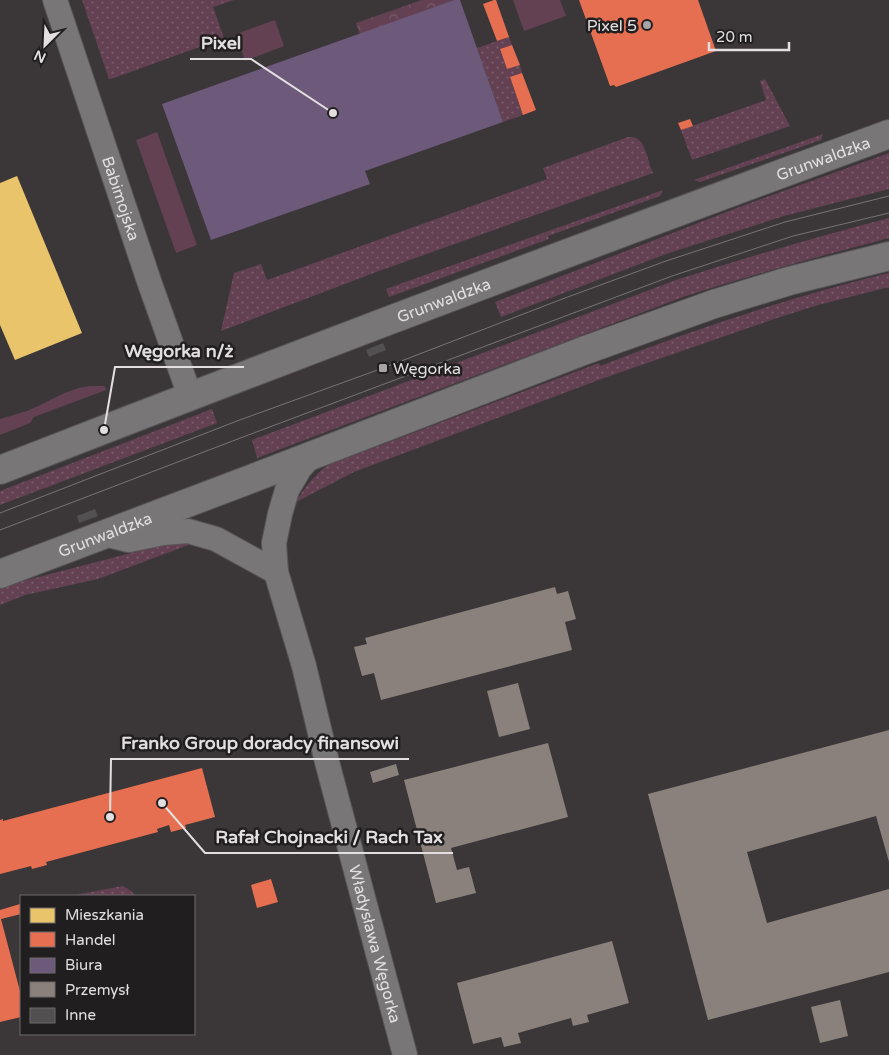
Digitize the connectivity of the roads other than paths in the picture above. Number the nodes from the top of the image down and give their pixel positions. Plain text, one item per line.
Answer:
1 (55, 0) edge
2 (889, 134) edge
3 (889, 256) edge
4 (190, 396) junction
5 (310, 457) junction
6 (0, 470) edge
7 (104, 534) junction
8 (276, 572) junction
9 (0, 574) edge
10 (405, 1055) edge

1 - 4 street, Babimojska
2 - 4 street, Grunwaldzka
3 - 5 street, Grunwaldzka
4 - 6 street, Grunwaldzka
5 - 7 street, Grunwaldzka
5 - 8 street, Władysława Węgorka
7 - 8 street
7 - 9 street, Grunwaldzka
8 - 10 street, Władysława Węgorka

